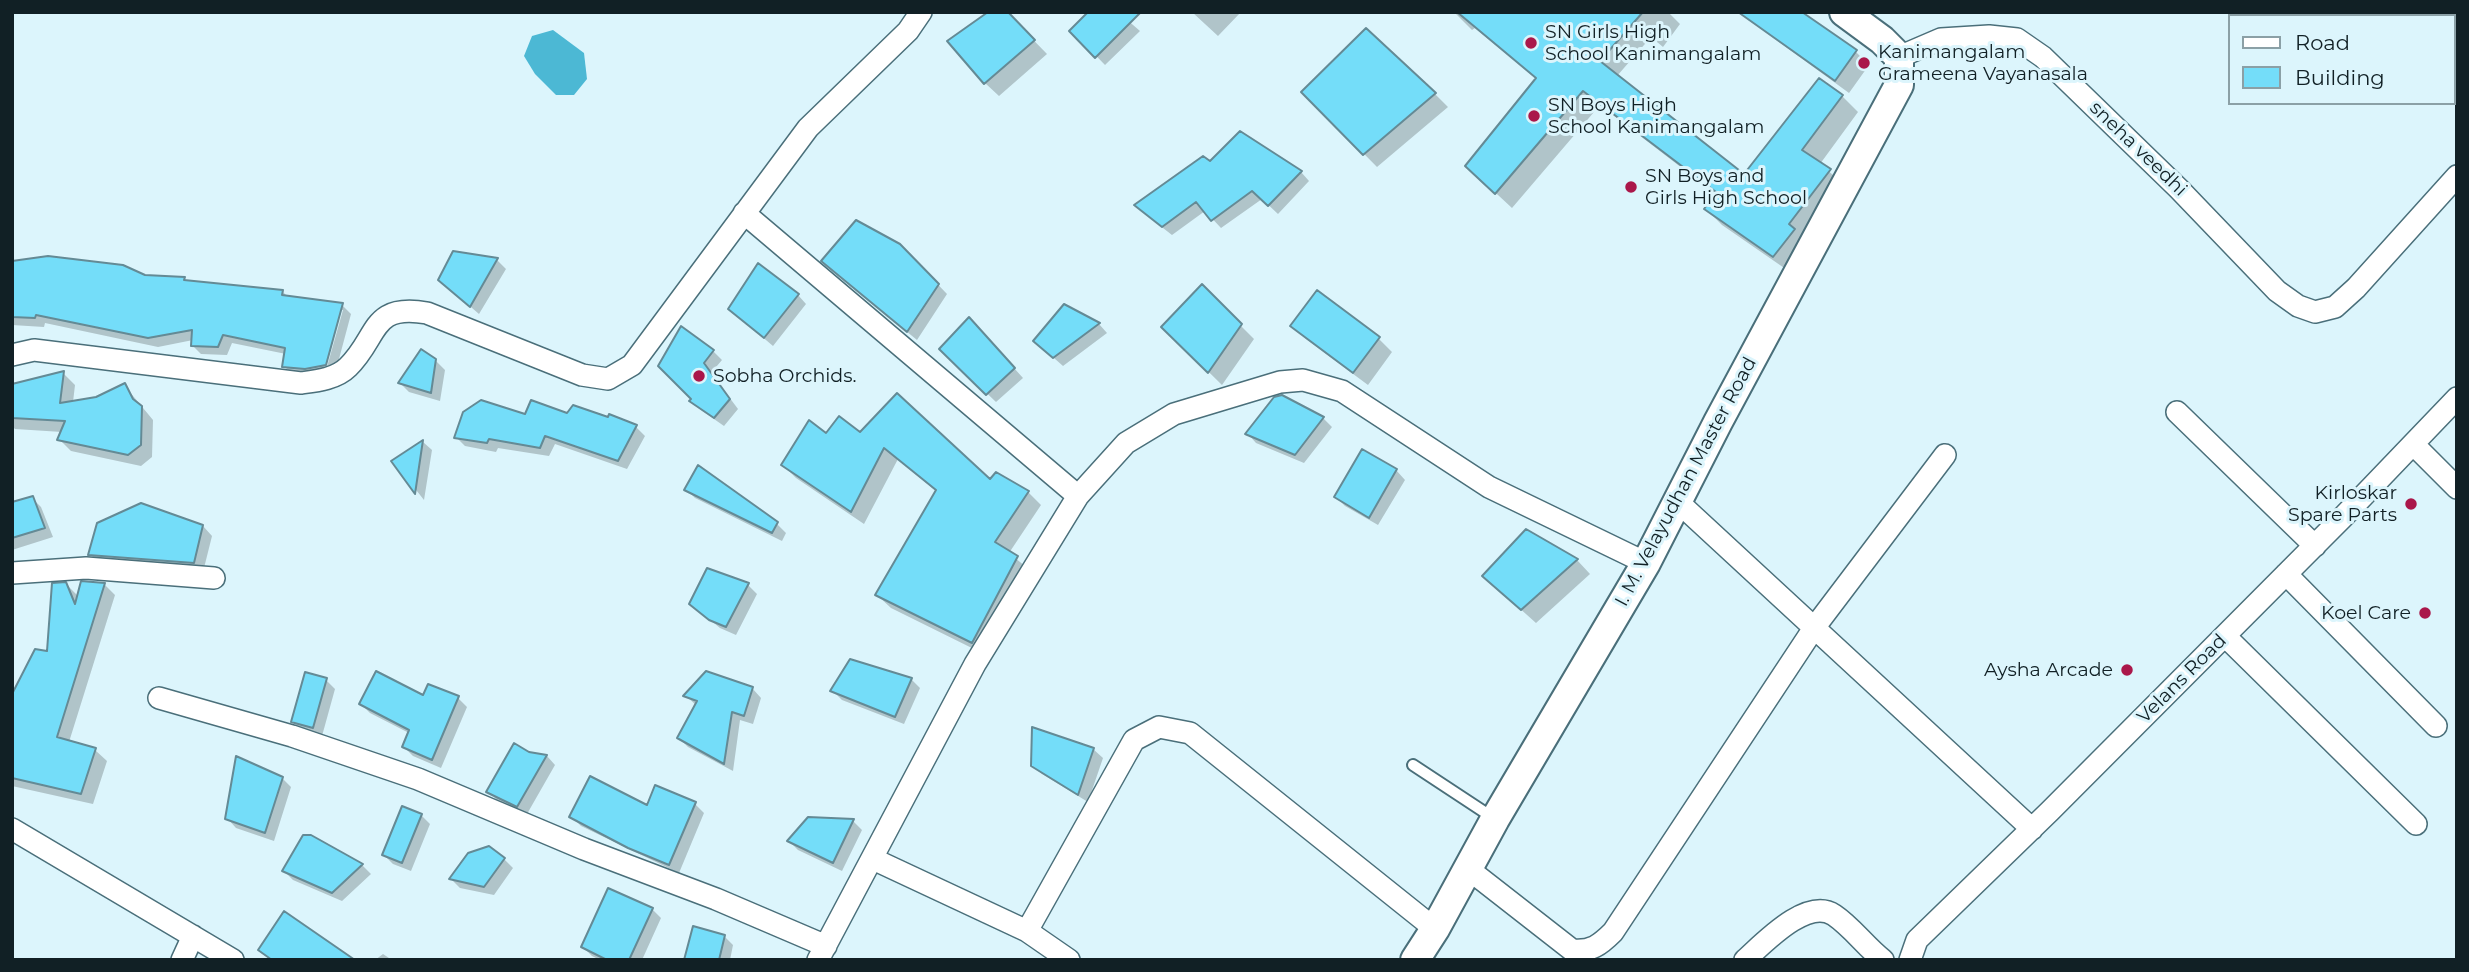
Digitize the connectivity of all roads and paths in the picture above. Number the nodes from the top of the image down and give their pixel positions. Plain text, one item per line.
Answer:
1 (921, 12) edge
2 (1844, 12) edge
3 (1899, 57) junction
4 (2457, 176) edge
5 (744, 213) junction
6 (12, 355) edge
7 (2457, 398) edge
8 (2176, 412) dead end
9 (2413, 444) junction
10 (1945, 455) dead end
11 (2457, 488) edge
12 (1078, 496) junction
13 (1677, 501) junction
14 (2315, 546) junction
15 (1646, 563) junction
16 (12, 573) edge
17 (2287, 574) junction
18 (214, 578) dead end
19 (1814, 628) junction
20 (2225, 636) junction
21 (159, 698) dead end
22 (2436, 726) dead end
23 (1413, 765) dead end
24 (1495, 819) junction
25 (2416, 824) dead end
26 (2032, 828) junction
27 (12, 829) edge
28 (873, 859) junction
29 (1467, 868) junction
30 (1435, 929) junction
31 (1027, 931) junction
32 (193, 936) junction
33 (822, 953) edge
34 (182, 960) edge
35 (233, 960) edge
36 (1069, 960) edge
37 (1415, 960) edge
38 (1745, 960) edge
39 (1883, 960) edge
40 (1910, 960) edge

1 - 5 street
2 - 3 street
3 - 4 street, sneha veedhi
3 - 13 street, I. M. Velayudhan Master Road
5 - 6 street
5 - 12 street
7 - 9 street, Velans Road
8 - 14 street
9 - 11 street
9 - 14 street, Velans Road
10 - 19 street
12 - 15 street
12 - 28 street
13 - 15 street, I. M. Velayudhan Master Road
13 - 19 street
14 - 17 street, Velans Road
15 - 24 street, I. M. Velayudhan Master Road
16 - 18 street
17 - 20 street, Velans Road
17 - 22 street
19 - 26 street
19 - 29 street
20 - 25 street
20 - 26 street, Velans Road
21 - 33 street
23 - 24 lane
24 - 29 street, I. M. Velayudhan Master Road
26 - 40 street, Velans Road
27 - 32 street
28 - 31 street
28 - 33 street
29 - 30 street, I. M. Velayudhan Master Road
30 - 31 street
30 - 37 street, I. M. Velayudhan Master Road
31 - 36 street
32 - 34 street
32 - 35 street
38 - 39 street

